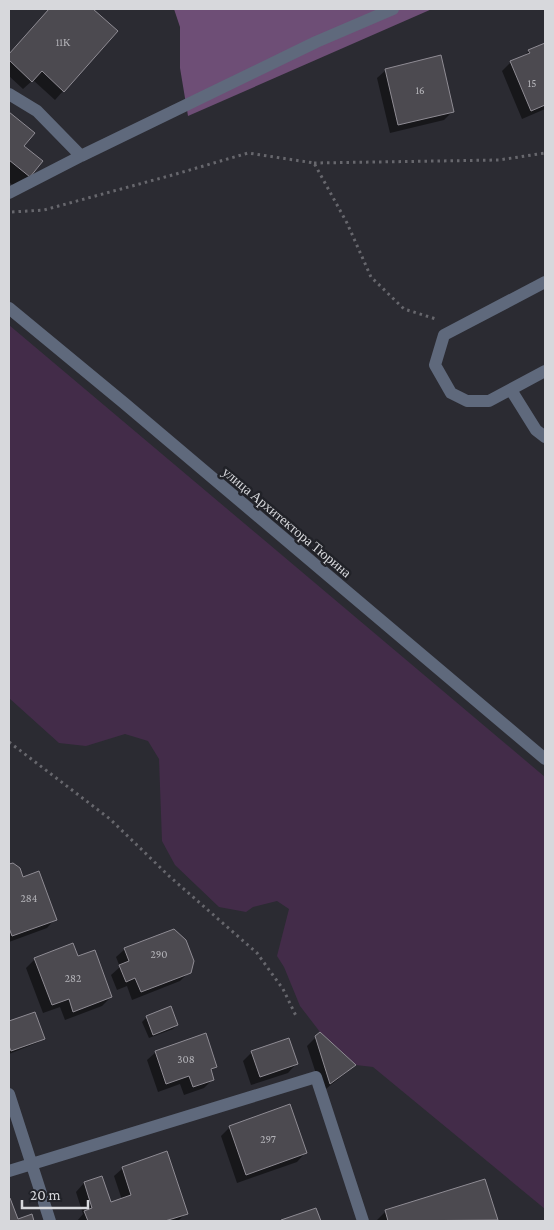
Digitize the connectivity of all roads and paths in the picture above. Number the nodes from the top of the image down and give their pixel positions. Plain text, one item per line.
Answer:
1 (393, 9) edge
2 (9, 94) edge
3 (545, 153) edge
4 (81, 156) junction
5 (314, 163) junction
6 (9, 193) edge
7 (9, 212) edge
8 (545, 282) edge
9 (9, 308) edge
10 (444, 335) junction
11 (545, 371) edge
12 (511, 390) junction
13 (545, 437) edge
14 (9, 742) edge
15 (545, 759) edge
16 (297, 1018) dead end
17 (9, 1094) edge
18 (31, 1164) junction
19 (9, 1171) edge
20 (50, 1221) edge
21 (363, 1221) edge

1 - 4 street
2 - 4 street
3 - 5 path
4 - 6 street
5 - 7 path
5 - 10 path
8 - 10 street
9 - 15 street, улица Архитектора Тюрина
10 - 12 street
11 - 12 street
12 - 13 street
14 - 16 path
17 - 18 street
18 - 19 street
18 - 20 street
18 - 21 street

